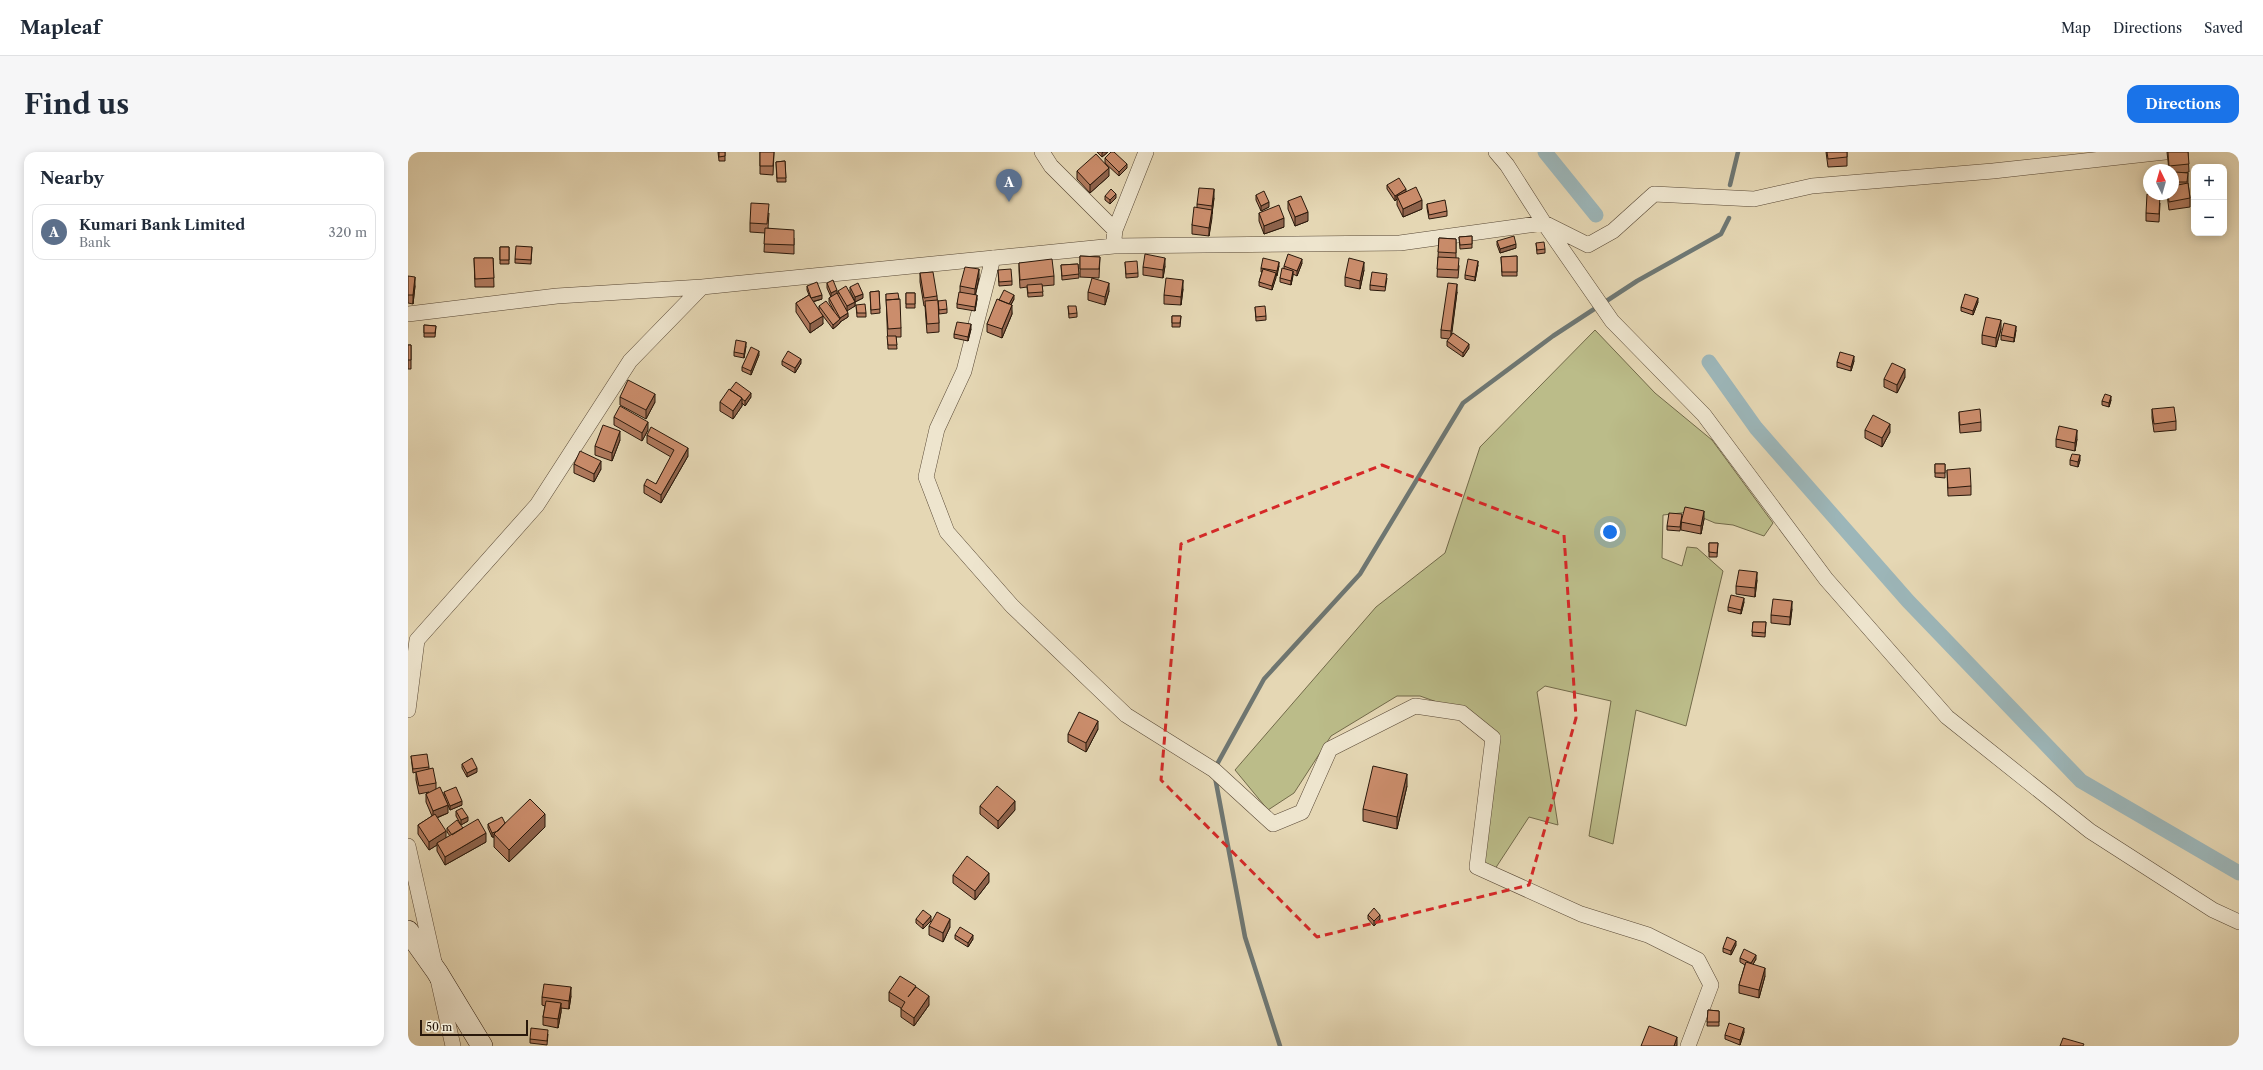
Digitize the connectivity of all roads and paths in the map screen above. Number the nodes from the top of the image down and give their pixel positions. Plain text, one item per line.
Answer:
1 (1042, 152) edge
2 (1146, 152) edge
3 (1496, 152) edge
4 (2158, 153) edge
5 (1544, 223) junction
6 (1115, 230) junction
7 (1114, 246) junction
8 (993, 258) junction
9 (702, 287) junction
10 (408, 314) edge
11 (408, 710) edge
12 (408, 846) edge
13 (2239, 922) edge
14 (408, 931) edge
15 (437, 972) junction
16 (453, 1046) edge
17 (482, 1046) edge
18 (1688, 1046) edge

1 - 6 street
2 - 6 street
3 - 5 street
4 - 5 street
5 - 7 street
5 - 13 street
6 - 7 street
7 - 8 street
8 - 9 street
8 - 18 street
9 - 10 street
9 - 11 street
12 - 15 street
14 - 15 street
15 - 16 street
15 - 17 street

